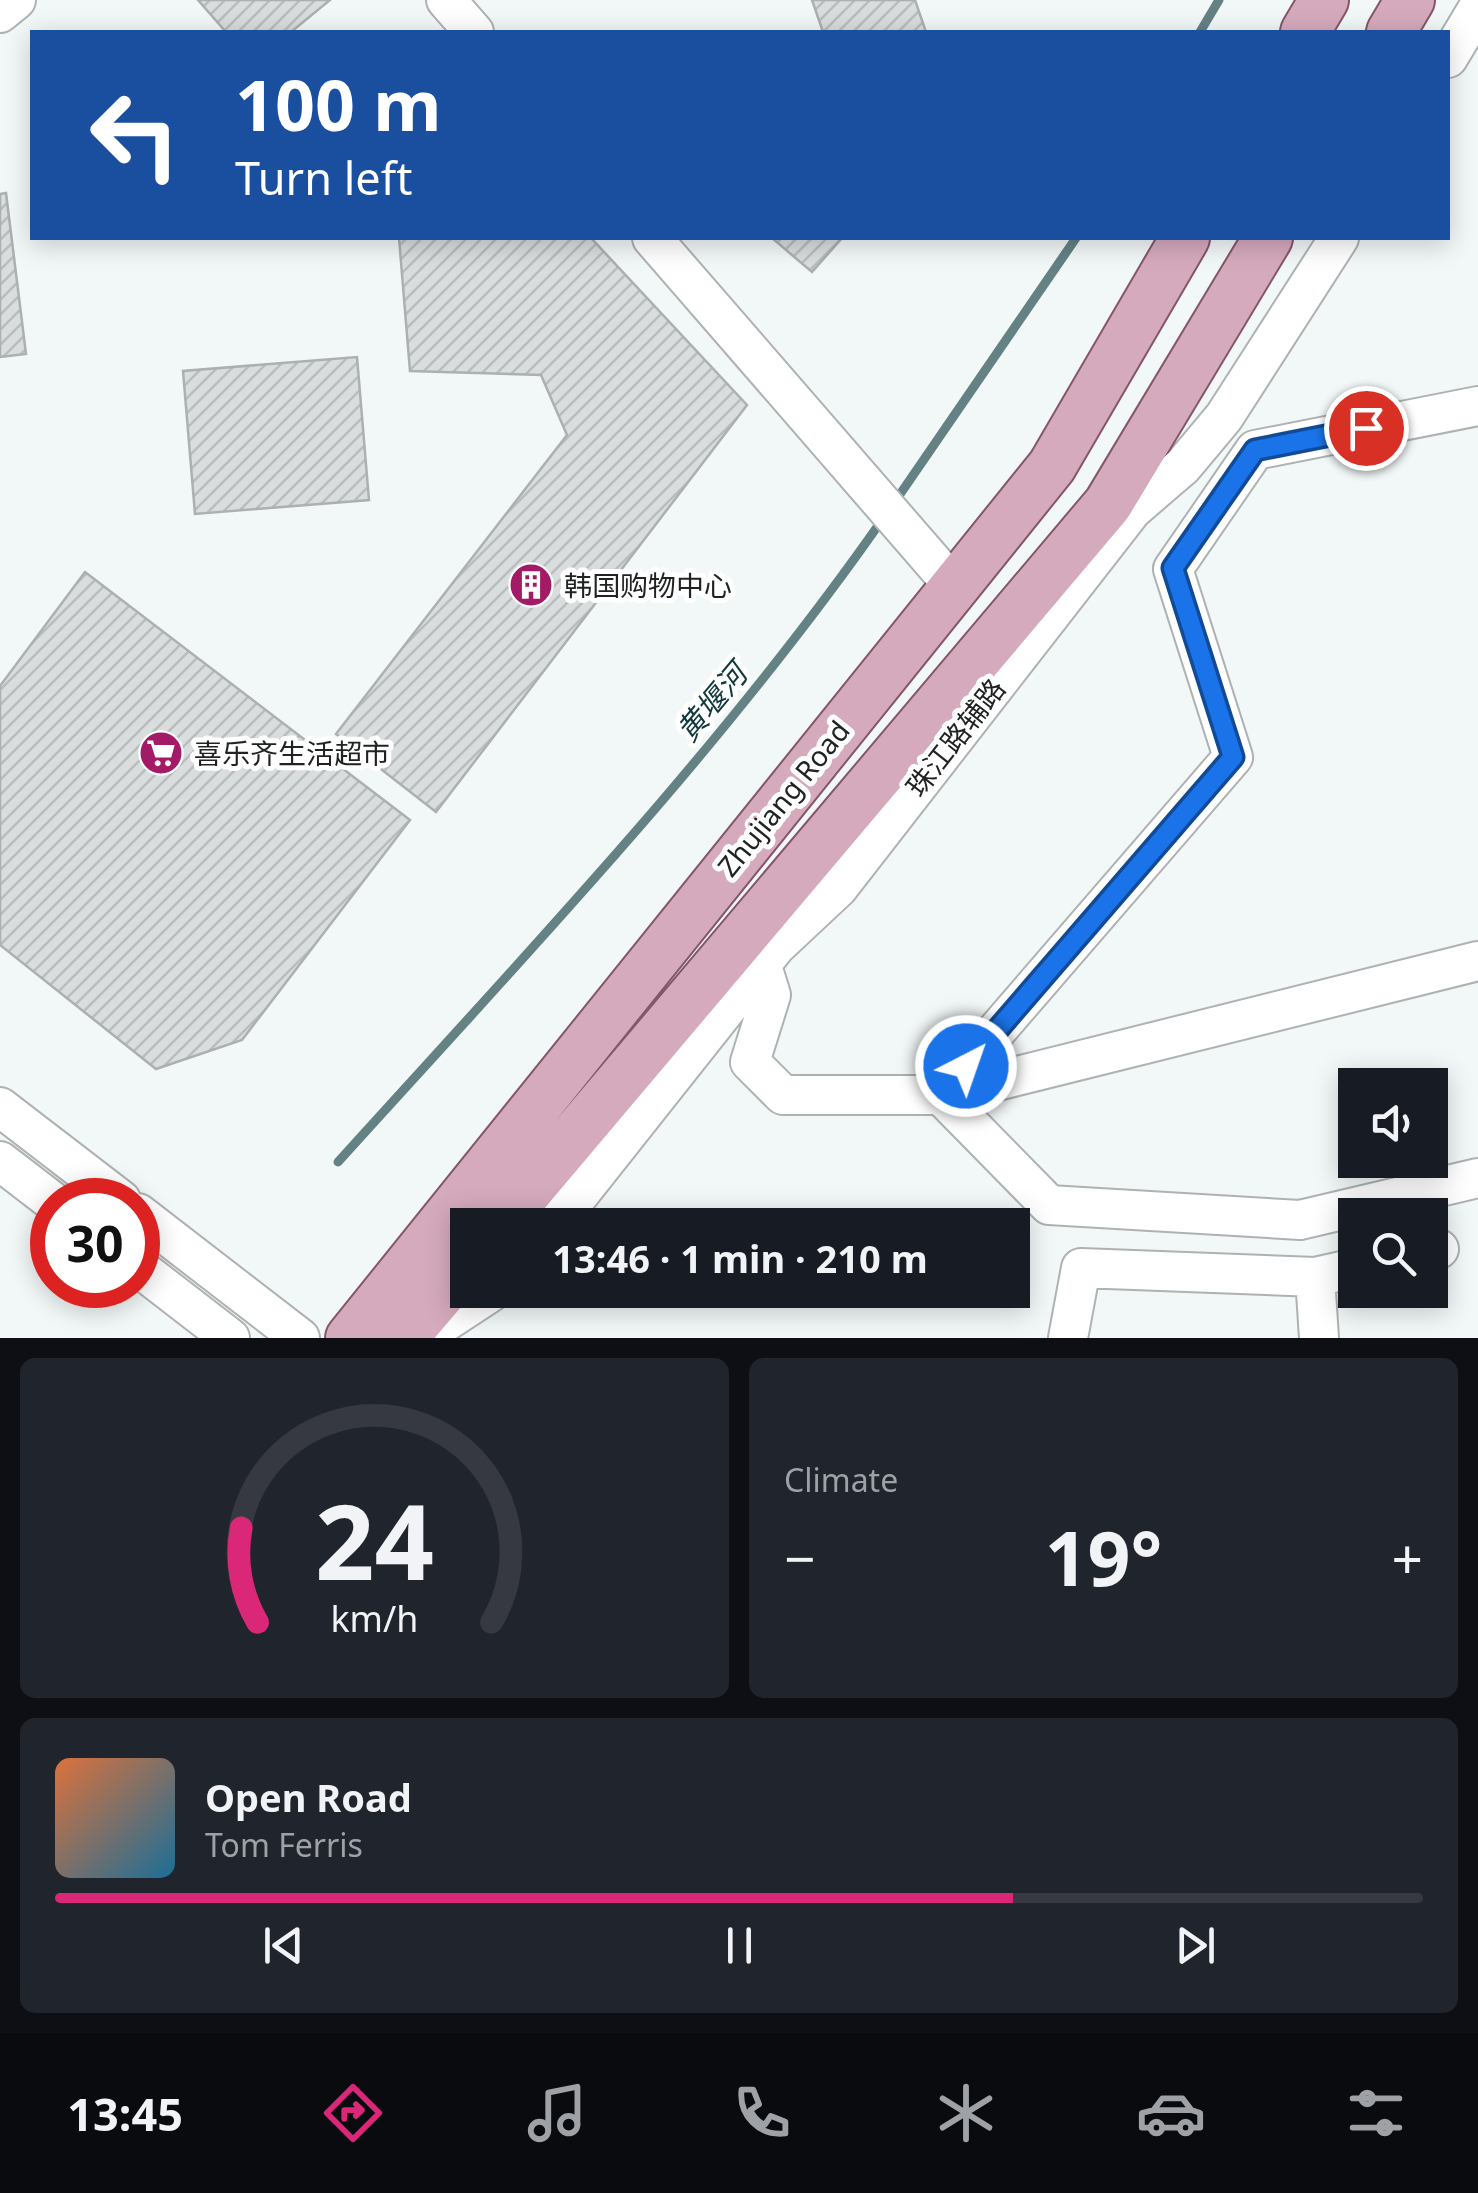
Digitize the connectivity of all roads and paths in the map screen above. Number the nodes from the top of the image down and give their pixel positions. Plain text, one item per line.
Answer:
1 (16, 0) edge
2 (446, 0) edge
3 (1324, 0) edge
4 (1410, 0) edge
5 (1478, 8) edge
6 (0, 13) edge
7 (472, 30) edge
8 (1306, 30) edge
9 (1392, 30) edge
10 (1450, 55) edge
11 (654, 240) edge
12 (1184, 240) edge
13 (1267, 240) edge
14 (1338, 240) edge
15 (1478, 406) edge
16 (953, 585) junction
17 (1478, 961) edge
18 (762, 966) junction
19 (941, 1095) junction
20 (0, 1106) edge
21 (0, 1161) edge
22 (93, 1178) edge
23 (1478, 1178) edge
24 (30, 1184) edge
25 (512, 1208) edge
26 (569, 1208) edge
27 (160, 1230) edge
28 (1338, 1272) edge
29 (1315, 1277) junction
30 (450, 1283) edge
31 (160, 1284) edge
32 (467, 1308) edge
33 (230, 1338) edge
34 (300, 1338) edge
35 (350, 1338) edge
36 (403, 1338) edge
37 (421, 1338) edge
38 (1068, 1338) edge
39 (1320, 1338) edge

1 - 6 street
2 - 7 street
3 - 8 main road
4 - 9 main road
5 - 10 street
11 - 16 street
12 - 16 main road, Zhujiang Road
13 - 25 main road, Zhujiang Road
14 - 18 street, 珠江路辅路
15 - 19 street
16 - 35 main road, Zhujiang Road
17 - 19 street
18 - 19 street
18 - 26 street, 珠江路辅路
19 - 23 street
20 - 22 street
21 - 24 street
27 - 34 street
28 - 29 street
29 - 38 street
29 - 39 street
30 - 36 main road
31 - 33 street
32 - 37 street

